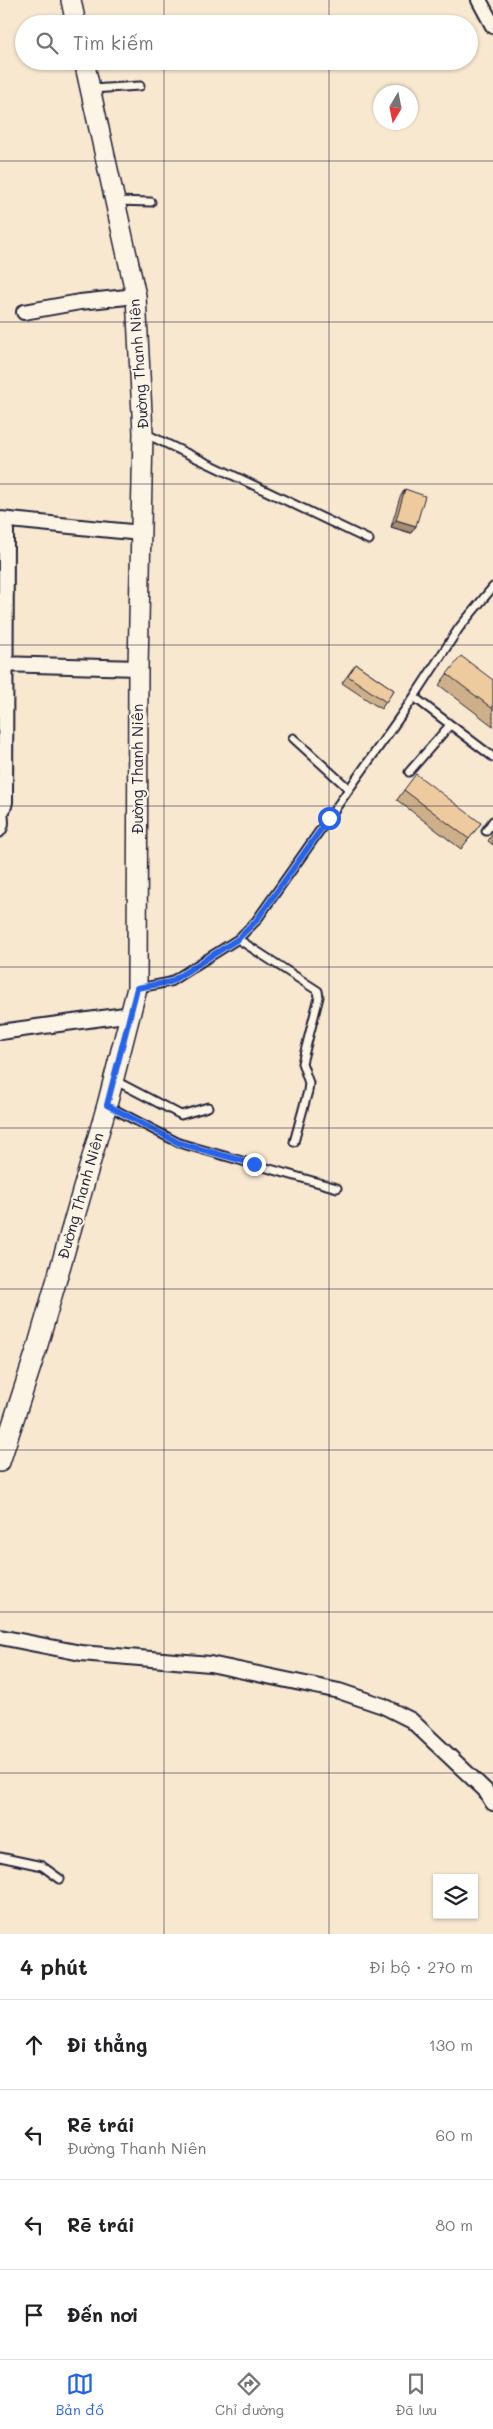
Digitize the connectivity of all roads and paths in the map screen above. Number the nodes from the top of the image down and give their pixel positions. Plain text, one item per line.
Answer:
1 (71, 0) edge
2 (479, 0) edge
3 (74, 15) edge
4 (493, 26) edge
5 (86, 70) edge
6 (140, 86) dead end
7 (90, 89) junction
8 (115, 202) junction
9 (151, 202) dead end
10 (136, 296) junction
11 (24, 312) dead end
12 (143, 433) junction
13 (2, 520) edge
14 (141, 533) junction
15 (369, 540) dead end
16 (493, 587) edge
17 (2, 664) edge
18 (138, 668) junction
19 (414, 697) junction
20 (450, 725) junction
21 (293, 738) dead end
22 (493, 757) edge
23 (409, 772) dead end
24 (349, 788) junction
25 (1, 810) edge
26 (493, 821) edge
27 (486, 831) dead end
28 (0, 833) edge
29 (238, 939) junction
30 (137, 988) junction
31 (132, 1014) junction
32 (0, 1032) edge
33 (114, 1080) junction
34 (107, 1105) junction
35 (208, 1107) dead end
36 (294, 1142) dead end
37 (338, 1188) dead end
38 (0, 1462) edge
39 (0, 1637) edge
40 (493, 1803) edge
41 (0, 1857) edge
42 (60, 1879) dead end

1 - 3 main road
2 - 4 street
5 - 7 main road, Đường Thanh Niên
6 - 7 lane
7 - 8 main road, Đường Thanh Niên
8 - 9 lane
8 - 10 main road, Đường Thanh Niên
10 - 11 street
10 - 12 main road, Đường Thanh Niên
12 - 14 main road, Đường Thanh Niên
12 - 15 lane
13 - 14 street
13 - 17 street
14 - 18 main road, Đường Thanh Niên
16 - 19 lane
17 - 18 street
17 - 25 street
18 - 30 main road, Đường Thanh Niên
19 - 20 lane
19 - 24 lane
20 - 22 lane
20 - 23 lane
21 - 24 lane
24 - 29 lane
25 - 28 lane
26 - 27 lane
29 - 30 lane
29 - 36 lane
30 - 31 main road, Đường Thanh Niên
31 - 32 street
31 - 33 main road, Đường Thanh Niên
33 - 34 main road, Đường Thanh Niên
33 - 35 lane
34 - 37 lane
34 - 38 main road, Đường Thanh Niên
39 - 40 street
41 - 42 lane

